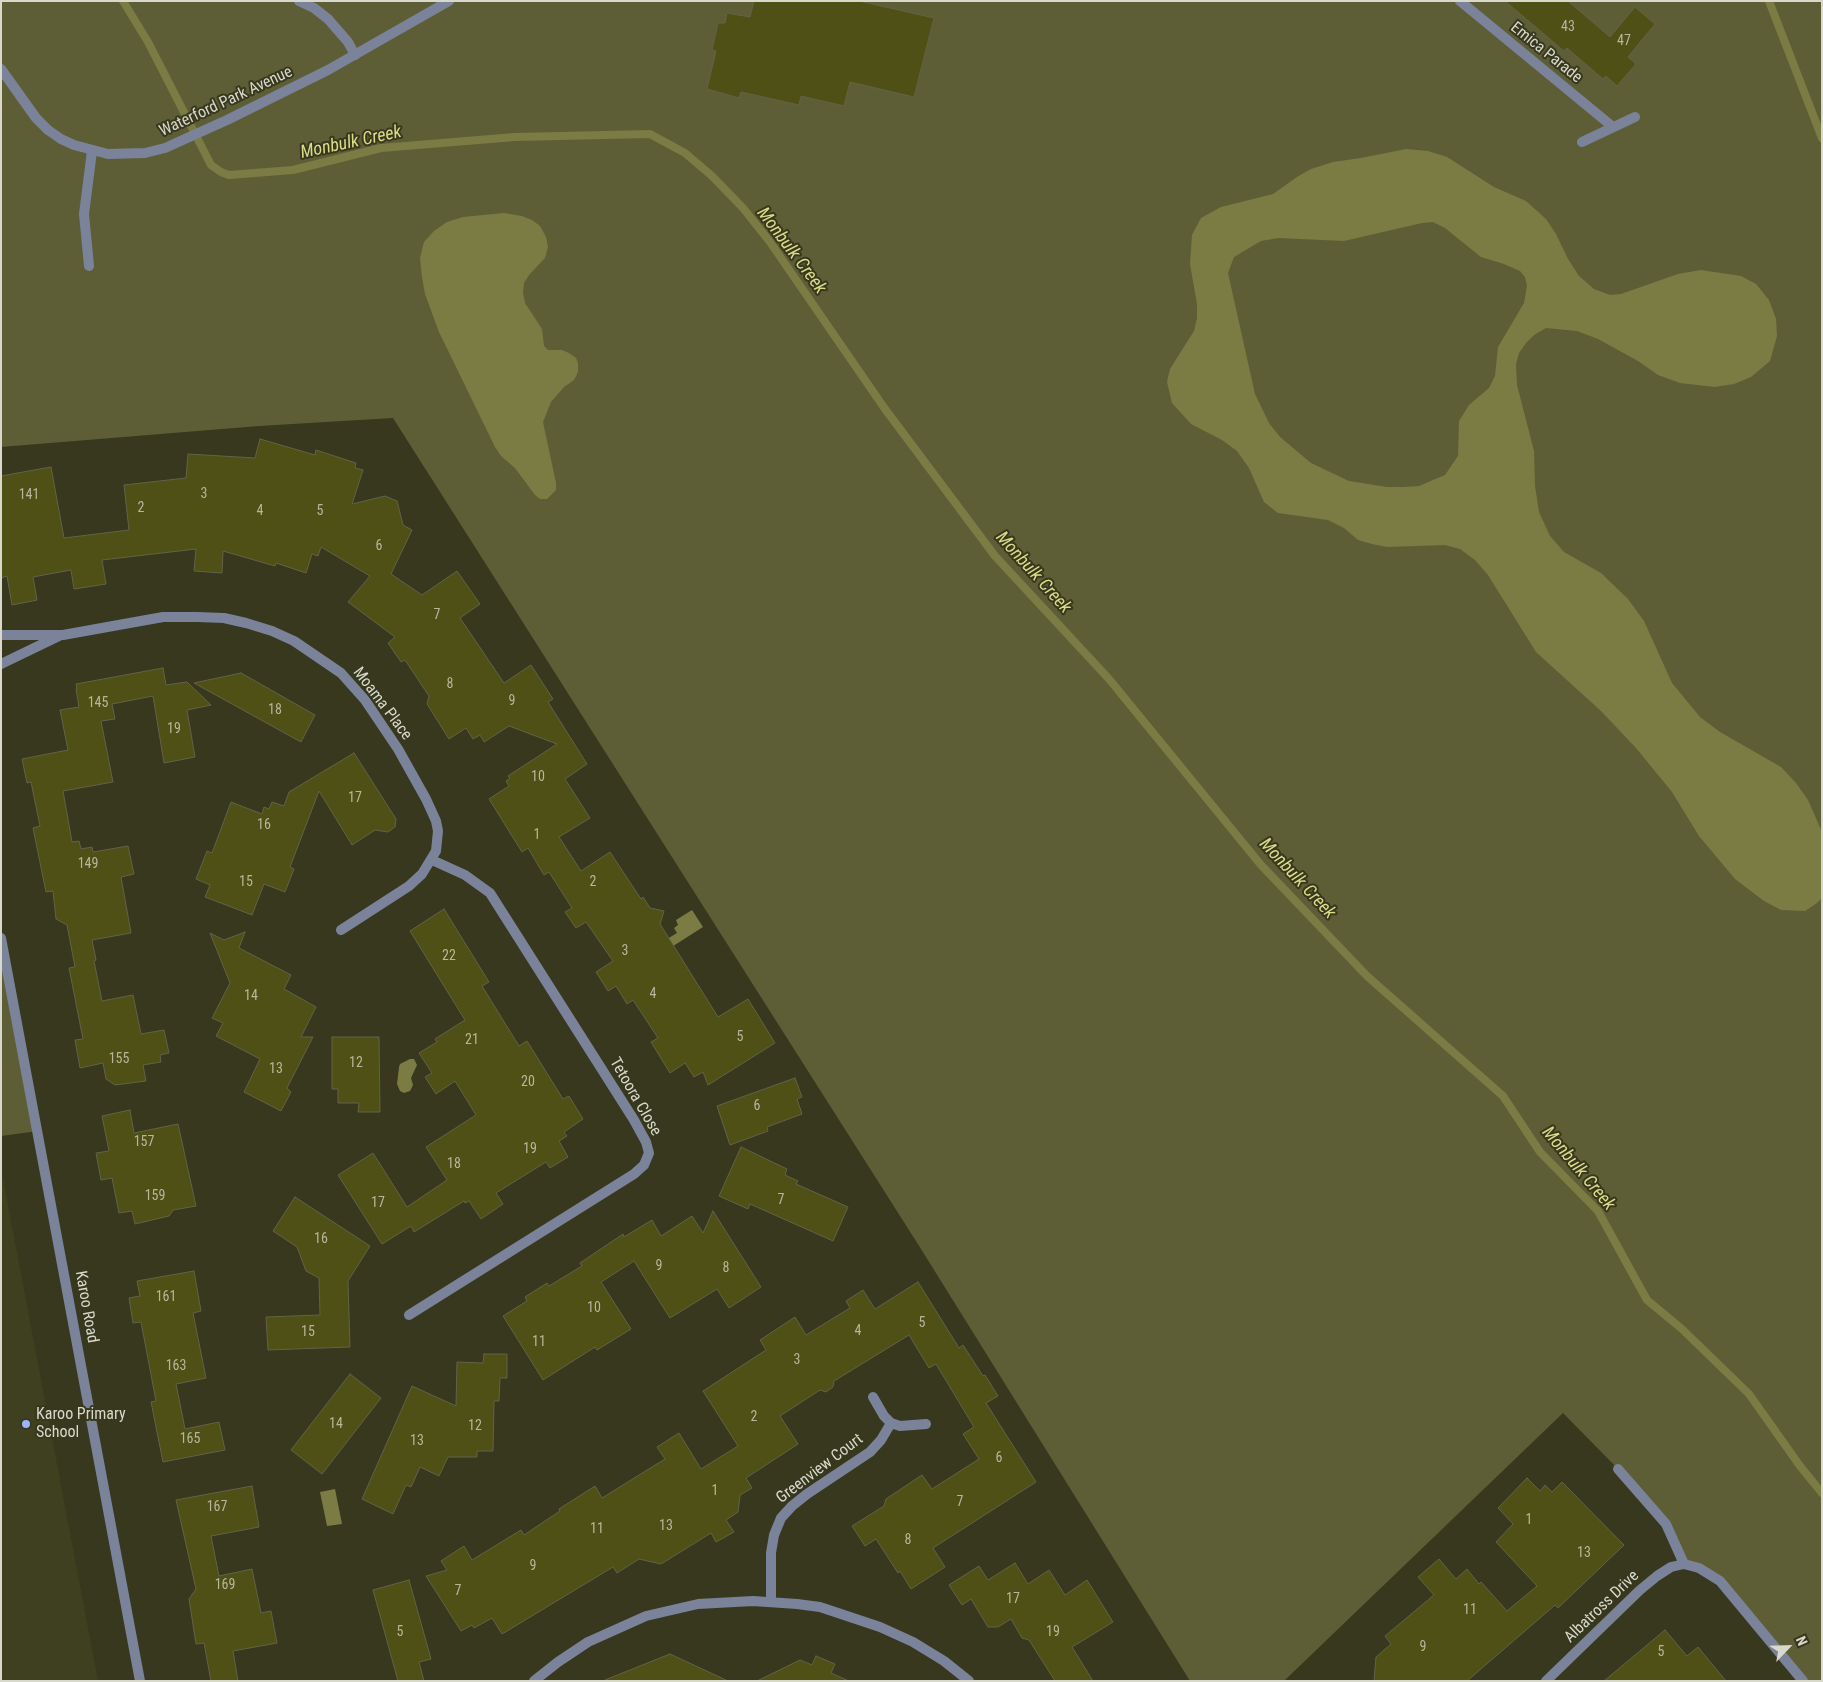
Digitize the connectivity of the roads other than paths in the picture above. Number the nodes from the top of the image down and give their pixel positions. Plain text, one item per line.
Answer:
1 (299, 1) edge
2 (449, 1) edge
3 (1460, 1) edge
4 (355, 55) junction
5 (1, 69) edge
6 (1635, 117) dead end
7 (1613, 127) junction
8 (1582, 142) dead end
9 (92, 151) junction
10 (89, 266) dead end
11 (62, 634) junction
12 (1, 636) edge
13 (1, 664) edge
14 (432, 860) junction
15 (341, 930) dead end
16 (1, 938) edge
17 (409, 1315) dead end
18 (873, 1397) dead end
19 (891, 1423) junction
20 (926, 1424) dead end
21 (1618, 1469) dead end
22 (1684, 1564) junction
23 (771, 1602) junction
24 (140, 1681) edge
25 (534, 1681) edge
26 (969, 1681) edge
27 (1546, 1681) edge
28 (1803, 1681) edge

1 - 4 street
2 - 4 street, Waterford Park Avenue
3 - 7 street, Emica Parade
4 - 9 street, Waterford Park Avenue
5 - 9 street, Waterford Park Avenue
6 - 7 street
7 - 8 street
9 - 10 street
11 - 12 street, Moama Place
11 - 13 street, Moama Place
11 - 14 street, Moama Place
14 - 15 street, Moama Place
14 - 17 street, Tetoora Close
16 - 24 street, Karoo Road
18 - 19 street
19 - 20 street
19 - 23 street, Greenview Court
21 - 22 street
22 - 27 street, Albatross Drive
22 - 28 street
23 - 25 street
23 - 26 street

